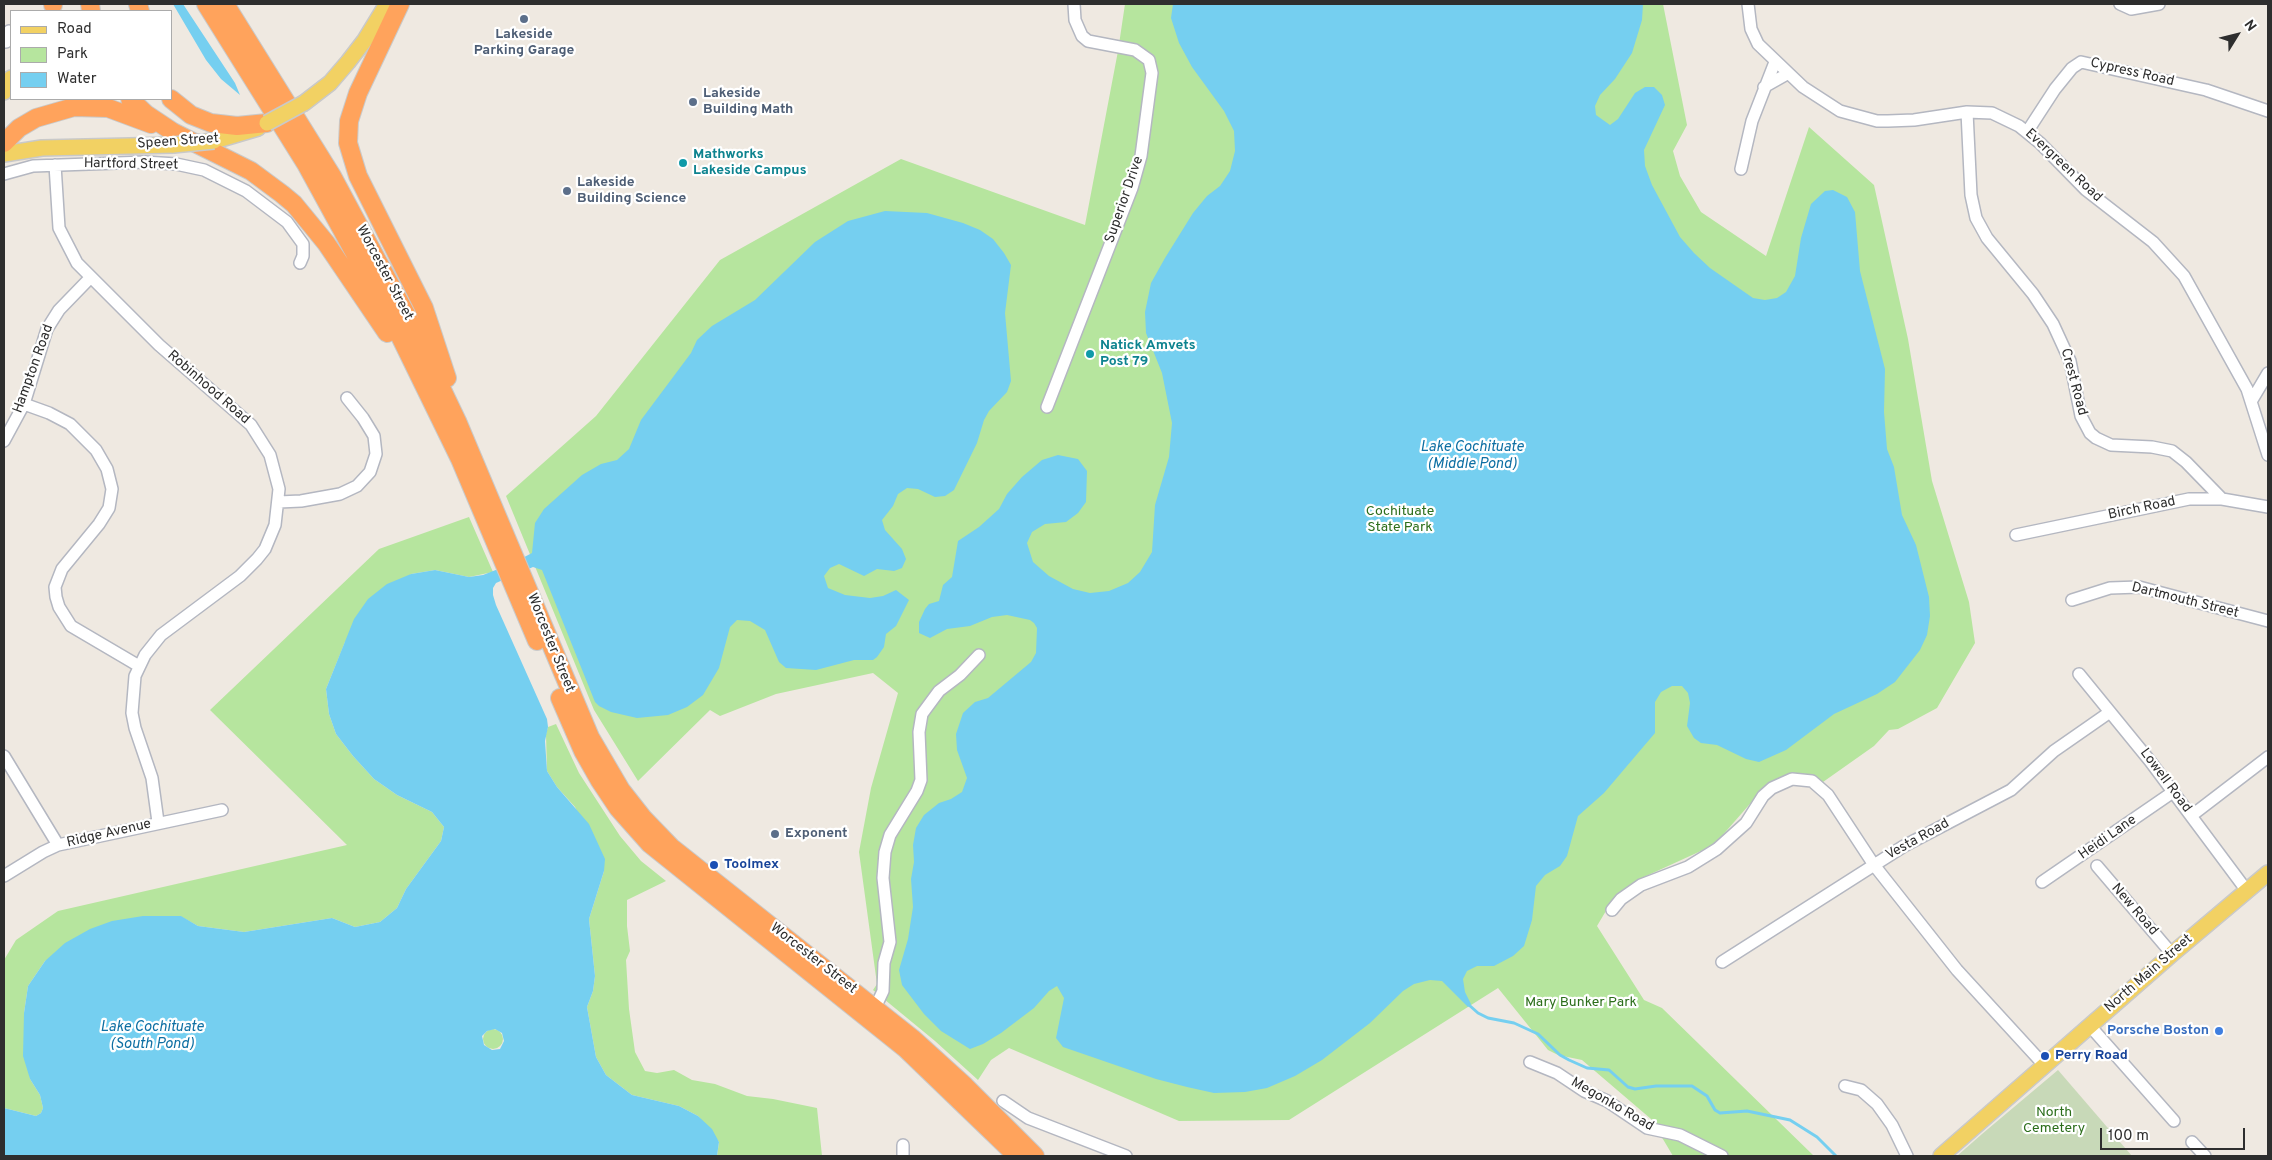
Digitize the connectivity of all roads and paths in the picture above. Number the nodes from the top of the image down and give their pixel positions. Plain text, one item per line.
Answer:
1 (206, 4) edge
2 (225, 4) edge
3 (387, 4) edge
4 (400, 4) edge
5 (1074, 4) edge
6 (1748, 4) edge
7 (2120, 4) edge
8 (2155, 4) edge
9 (2159, 4) edge
10 (9, 31) dead end
11 (4, 42) edge
12 (1775, 62) junction
13 (1787, 74) junction
14 (10, 80) edge
15 (1764, 87) junction
16 (4, 92) edge
17 (131, 100) edge
18 (171, 100) edge
19 (2268, 111) edge
20 (1967, 112) junction
21 (267, 123) junction
22 (2027, 132) junction
23 (173, 138) junction
24 (4, 143) edge
25 (4, 154) edge
26 (55, 165) junction
27 (1741, 169) dead end
28 (4, 174) edge
29 (300, 263) dead end
30 (90, 278) junction
31 (2268, 373) edge
32 (347, 398) dead end
33 (2252, 400) junction
34 (24, 404) junction
35 (435, 407) junction
36 (1047, 407) dead end
37 (4, 441) edge
38 (2268, 455) edge
39 (472, 457) junction
40 (2222, 499) junction
41 (279, 502) junction
42 (2268, 507) edge
43 (2016, 535) dead end
44 (510, 559) junction
45 (519, 581) junction
46 (2072, 600) dead end
47 (2268, 622) edge
48 (979, 655) dead end
49 (139, 666) junction
50 (2079, 674) dead end
51 (2110, 712) junction
52 (4, 756) edge
53 (2268, 757) edge
54 (2173, 792) junction
55 (222, 810) dead end
56 (2192, 816) junction
57 (158, 822) junction
58 (58, 845) junction
59 (1874, 865) junction
60 (2097, 866) dead end
61 (2268, 873) edge
62 (4, 876) edge
63 (2042, 882) dead end
64 (2247, 891) junction
65 (1612, 910) dead end
66 (2172, 954) junction
67 (1722, 962) dead end
68 (875, 1008) junction
69 (2090, 1026) junction
70 (1530, 1062) dead end
71 (2045, 1066) junction
72 (1846, 1086) dead end
73 (1003, 1101) dead end
74 (2174, 1122) dead end
75 (2192, 1142) dead end
76 (1017, 1156) edge
77 (1035, 1156) edge
78 (1126, 1156) edge
79 (1722, 1156) edge
80 (1907, 1156) edge
81 (1941, 1156) edge
82 (2205, 1156) edge

1 - 35 highway, Worcester Street
2 - 39 highway, Worcester Street
3 - 21 main road, Speen Street, bridge
4 - 39 highway
5 - 36 street, Superior Drive
6 - 12 street, Evergreen Road
7 - 8 street
8 - 9 street
10 - 11 street
12 - 13 street, Evergreen Road
12 - 15 street
13 - 15 street
13 - 20 street, Evergreen Road
14 - 16 main road
15 - 27 street
17 - 23 highway
18 - 21 highway
19 - 22 street, Cypress Road
20 - 22 street, Evergreen Road
20 - 40 street, Crest Road
21 - 23 main road, Speen Street, bridge
22 - 33 street, Evergreen Road
23 - 24 highway
23 - 25 main road, Speen Street
23 - 35 highway
26 - 28 street, Hartford Street
26 - 29 street, Hartford Street
26 - 30 street, Robinhood Road
30 - 34 street, Hampton Road
30 - 41 street, Robinhood Road
31 - 33 street
32 - 41 street
33 - 38 street, Evergreen Road
34 - 37 street, Hampton Road
34 - 49 street
35 - 44 highway, Worcester Street
39 - 44 highway, Worcester Street
40 - 42 street, Birch Road
40 - 43 street, Birch Road
41 - 49 street, Robinhood Road
44 - 45 highway, Worcester Street
45 - 68 highway, Worcester Street
45 - 76 highway, Worcester Street
46 - 47 street, Dartmouth Street
48 - 68 street
49 - 57 street, Robinhood Road
50 - 51 street, Lowell Road
51 - 54 street, Lowell Road
51 - 59 street, Vesta Road
52 - 58 street
53 - 56 street
54 - 56 street, Lowell Road
54 - 63 street, Heidi Lane
55 - 57 street, Ridge Avenue
56 - 64 street, Lowell Road
57 - 58 street, Ridge Avenue
58 - 62 street, Ridge Avenue
59 - 65 street
59 - 67 street, Vesta Road
59 - 71 street
60 - 66 street, New Road
61 - 64 main road, North Main Street
64 - 66 main road, North Main Street
66 - 69 main road, North Main Street
68 - 77 highway, Worcester Street
69 - 71 main road, North Main Street
69 - 74 street
70 - 79 street, Megonko Road
71 - 81 main road, North Main Street
72 - 80 street
73 - 78 street
75 - 82 street

